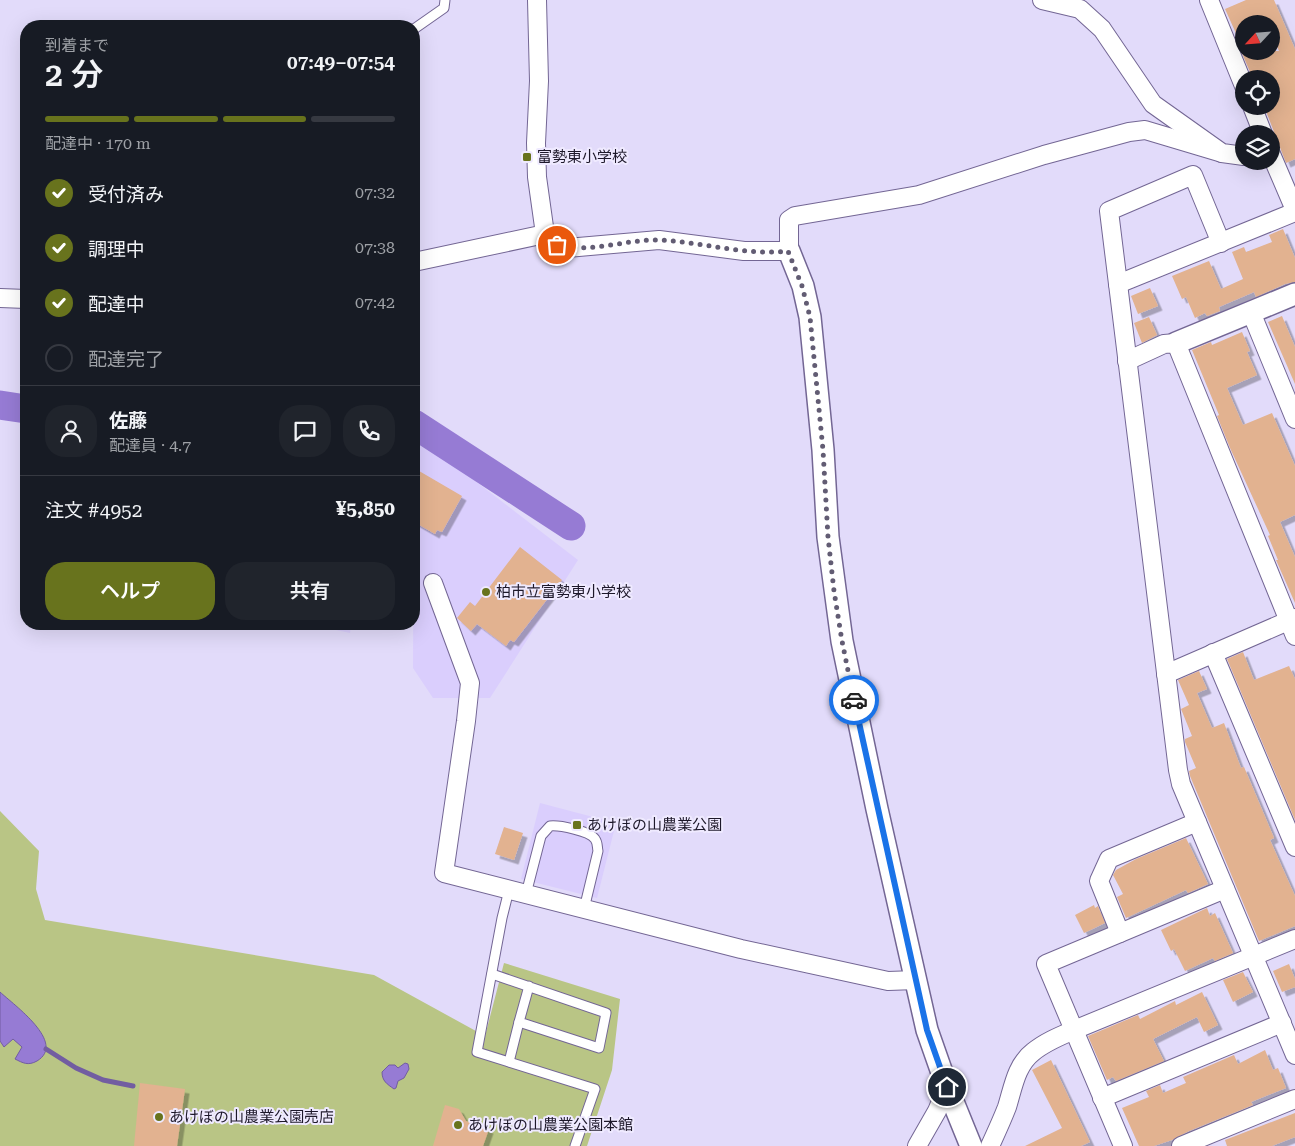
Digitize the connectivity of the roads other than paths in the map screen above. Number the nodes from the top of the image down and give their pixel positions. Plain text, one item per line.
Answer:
1 (445, 0) edge
2 (537, 0) edge
3 (1042, 0) edge
4 (1214, 2) edge
5 (420, 25) edge
6 (1238, 70) edge
7 (1222, 153) junction
8 (1235, 155) edge
9 (1278, 170) edge
10 (1295, 211) edge
11 (545, 234) junction
12 (1221, 243) junction
13 (788, 251) junction
14 (420, 261) edge
15 (1118, 284) junction
16 (1295, 294) edge
17 (0, 298) edge
18 (20, 299) edge
19 (1251, 312) junction
20 (1176, 344) junction
21 (1127, 361) junction
22 (1295, 419) edge
23 (433, 583) dead end
24 (1293, 625) edge
25 (1214, 652) junction
26 (1166, 674) junction
27 (1197, 822) junction
28 (1295, 847) edge
29 (1225, 889) junction
30 (518, 892) junction
31 (584, 909) junction
32 (1120, 932) junction
33 (1295, 939) edge
34 (1253, 956) junction
35 (492, 974) junction
36 (916, 980) junction
37 (528, 986) junction
38 (519, 1022) junction
39 (1282, 1023) junction
40 (1074, 1030) junction
41 (1295, 1055) edge
42 (508, 1062) junction
43 (947, 1087) junction
44 (1102, 1098) junction
45 (1295, 1099) edge
46 (575, 1146) edge
47 (918, 1146) edge
48 (971, 1146) edge
49 (990, 1146) edge
50 (1123, 1146) edge
51 (1181, 1146) edge

1 - 5 lane
2 - 11 street
3 - 7 street
4 - 6 street
7 - 8 street
7 - 13 street
9 - 10 street
10 - 12 street
11 - 13 street
11 - 14 street
12 - 15 street
12 - 15 street
13 - 36 street
15 - 21 street
16 - 19 street
17 - 18 street
19 - 20 street
19 - 22 street
20 - 21 street
20 - 24 street
21 - 26 street
23 - 30 street
24 - 25 street
25 - 26 street
25 - 28 street
26 - 27 street
27 - 29 street
27 - 32 street
29 - 32 street
29 - 34 street
30 - 31 street
30 - 31 lane
30 - 35 lane
31 - 36 street
32 - 40 street
33 - 34 street
34 - 39 street
34 - 40 street
35 - 37 lane
35 - 42 lane
36 - 43 street
37 - 38 lane
37 - 38 lane
38 - 42 lane
39 - 41 street
39 - 44 street
40 - 44 street
40 - 49 street
42 - 46 lane
43 - 47 street
43 - 48 street
44 - 50 street
45 - 51 street

